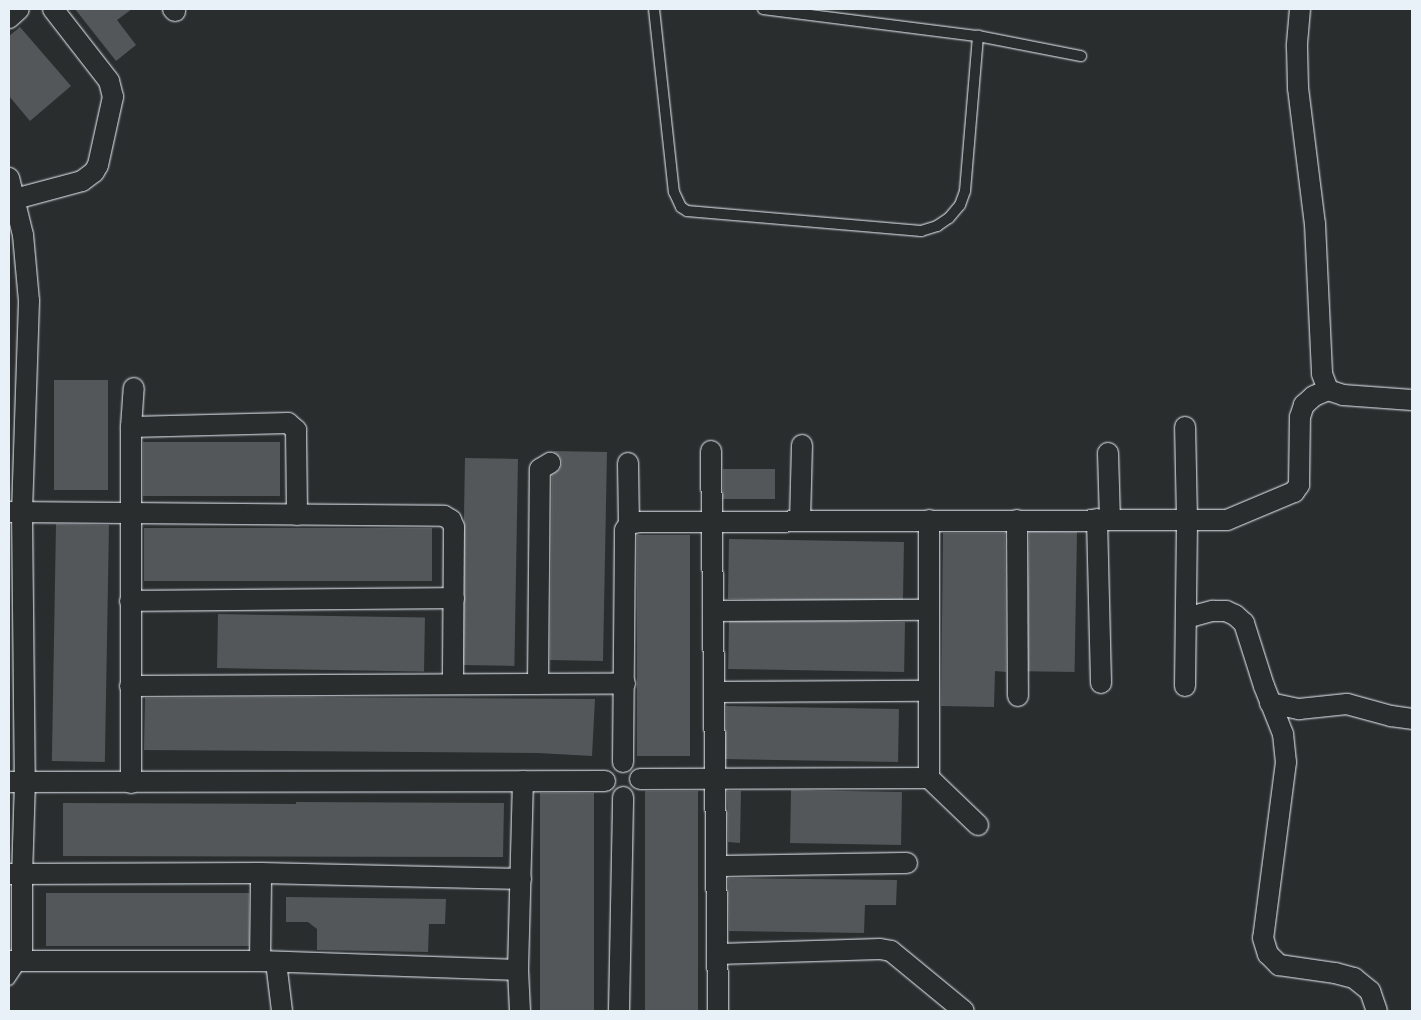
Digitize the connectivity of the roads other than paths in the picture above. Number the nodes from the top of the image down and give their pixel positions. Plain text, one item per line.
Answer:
1 (20, 9) edge
2 (53, 9) edge
3 (654, 9) edge
4 (763, 9) edge
5 (1300, 9) edge
6 (9, 18) edge
7 (978, 36) junction
8 (1081, 56) dead end
9 (9, 178) edge
10 (15, 199) junction
11 (134, 388) dead end
12 (1328, 390) junction
13 (1412, 400) edge
14 (131, 427) junction
15 (1186, 427) dead end
16 (802, 445) dead end
17 (711, 451) dead end
18 (1108, 453) dead end
19 (550, 463) dead end
20 (628, 463) dead end
21 (16, 512) edge
22 (297, 514) junction
23 (130, 515) junction
24 (1103, 519) junction
25 (1187, 519) junction
26 (929, 520) junction
27 (1017, 520) junction
28 (712, 521) junction
29 (800, 521) junction
30 (629, 524) junction
31 (454, 598) junction
32 (130, 601) junction
33 (929, 610) junction
34 (713, 611) junction
35 (1186, 618) junction
36 (625, 683) junction
37 (1101, 683) dead end
38 (453, 684) junction
39 (538, 684) junction
40 (130, 686) junction
41 (1185, 686) dead end
42 (929, 691) junction
43 (714, 692) junction
44 (1018, 696) dead end
45 (1270, 703) junction
46 (1412, 719) edge
47 (623, 762) junction
48 (929, 778) junction
49 (640, 779) junction
50 (715, 779) junction
51 (523, 781) junction
52 (605, 781) junction
53 (17, 782) edge
54 (131, 783) junction
55 (622, 797) junction
56 (978, 825) dead end
57 (907, 863) dead end
58 (716, 866) junction
59 (261, 873) junction
60 (15, 875) edge
61 (521, 879) junction
62 (718, 954) junction
63 (16, 961) edge
64 (268, 962) junction
65 (518, 970) junction
66 (9, 980) edge
67 (282, 1011) edge
68 (520, 1011) edge
69 (619, 1011) edge
70 (718, 1011) edge
71 (964, 1011) edge
72 (1378, 1011) edge

1 - 6 street
2 - 10 street
3 - 7 lane
4 - 7 lane
5 - 12 street
7 - 8 lane
9 - 10 street
10 - 21 street
11 - 14 street
12 - 13 street
12 - 25 street
14 - 22 street
14 - 23 street
15 - 25 street
16 - 29 street
17 - 28 street
18 - 24 street
19 - 39 street
20 - 30 street
21 - 23 street
21 - 53 street
22 - 23 street
22 - 31 street
23 - 32 street
24 - 25 street
24 - 27 street
24 - 37 street
25 - 35 street
26 - 27 street
26 - 29 street
26 - 33 street
27 - 44 street
28 - 29 street
28 - 30 street
28 - 34 street
30 - 36 street
31 - 32 street
31 - 38 street
32 - 40 street
33 - 34 street
33 - 42 street
34 - 43 street
35 - 41 street
35 - 45 street
36 - 39 street
36 - 47 street
38 - 39 street
38 - 40 street
40 - 54 street
42 - 43 street
42 - 48 street
43 - 50 street
45 - 46 street
45 - 72 street
47 - 49 street
47 - 52 street
48 - 50 street
48 - 56 street
49 - 50 street
49 - 55 street
50 - 58 street
51 - 52 street
51 - 54 street
51 - 61 street
52 - 55 street
53 - 54 street
53 - 60 street
55 - 69 street
57 - 58 street
58 - 62 street
59 - 60 street
59 - 61 street
59 - 64 street
60 - 63 street
61 - 65 street
62 - 70 street
62 - 71 street
63 - 64 street
63 - 66 lane
64 - 65 street
64 - 67 street
65 - 68 street

